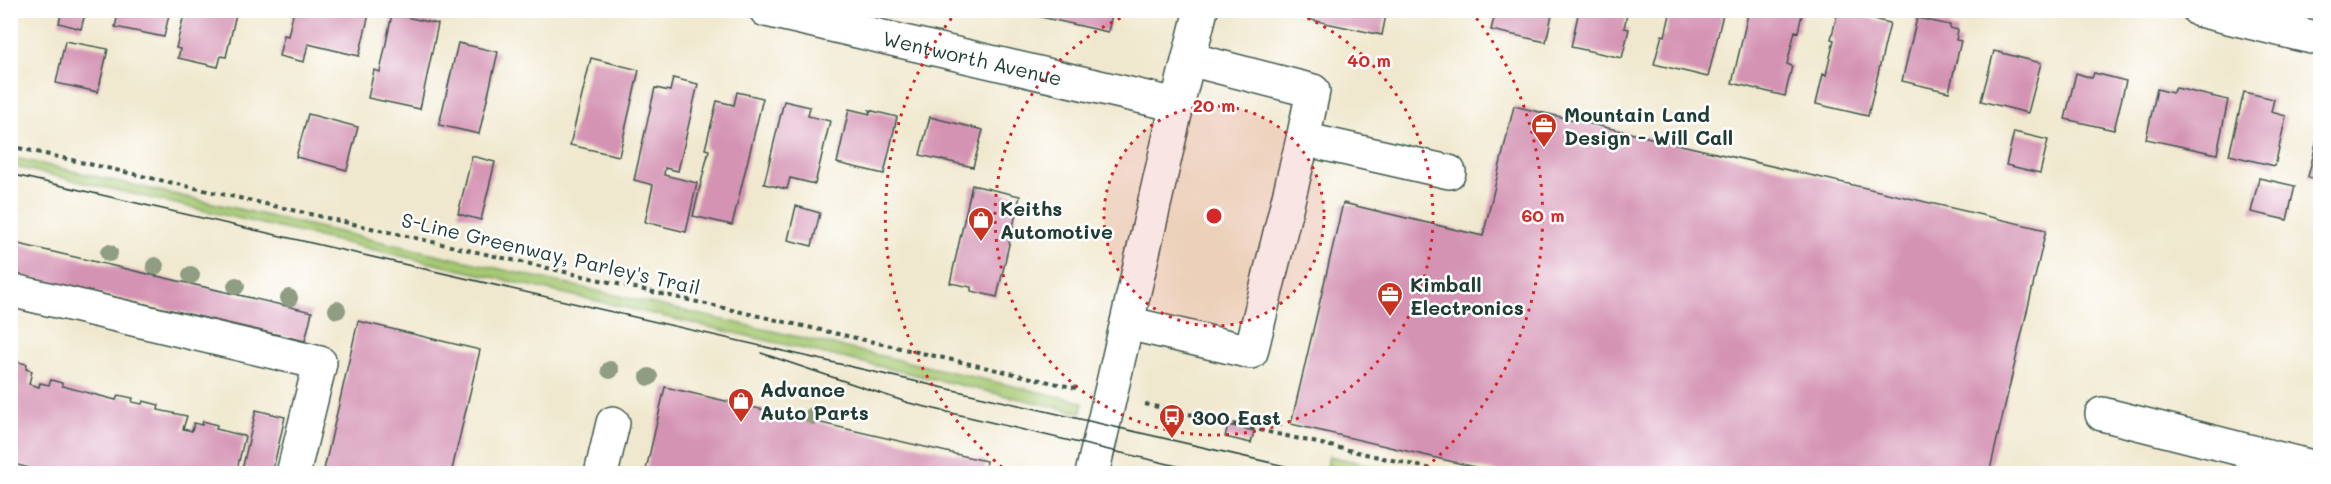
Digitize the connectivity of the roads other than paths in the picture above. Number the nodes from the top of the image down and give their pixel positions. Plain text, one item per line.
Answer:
1 (766, 10) edge
2 (1201, 10) edge
3 (2199, 10) edge
4 (2320, 39) edge
5 (1189, 59) junction
6 (1177, 105) junction
7 (1303, 139) junction
8 (1449, 172) dead end
9 (10, 290) edge
10 (1127, 323) junction
11 (2102, 414) dead end
12 (613, 423) dead end
13 (2320, 469) edge
14 (293, 474) edge
15 (601, 474) edge
16 (1092, 474) edge

1 - 6 street, Wentworth Avenue
2 - 5 street
3 - 4 street
5 - 6 street
5 - 7 street
6 - 10 street
7 - 8 street
7 - 10 street
9 - 14 street
10 - 16 street
11 - 13 street
12 - 15 street

